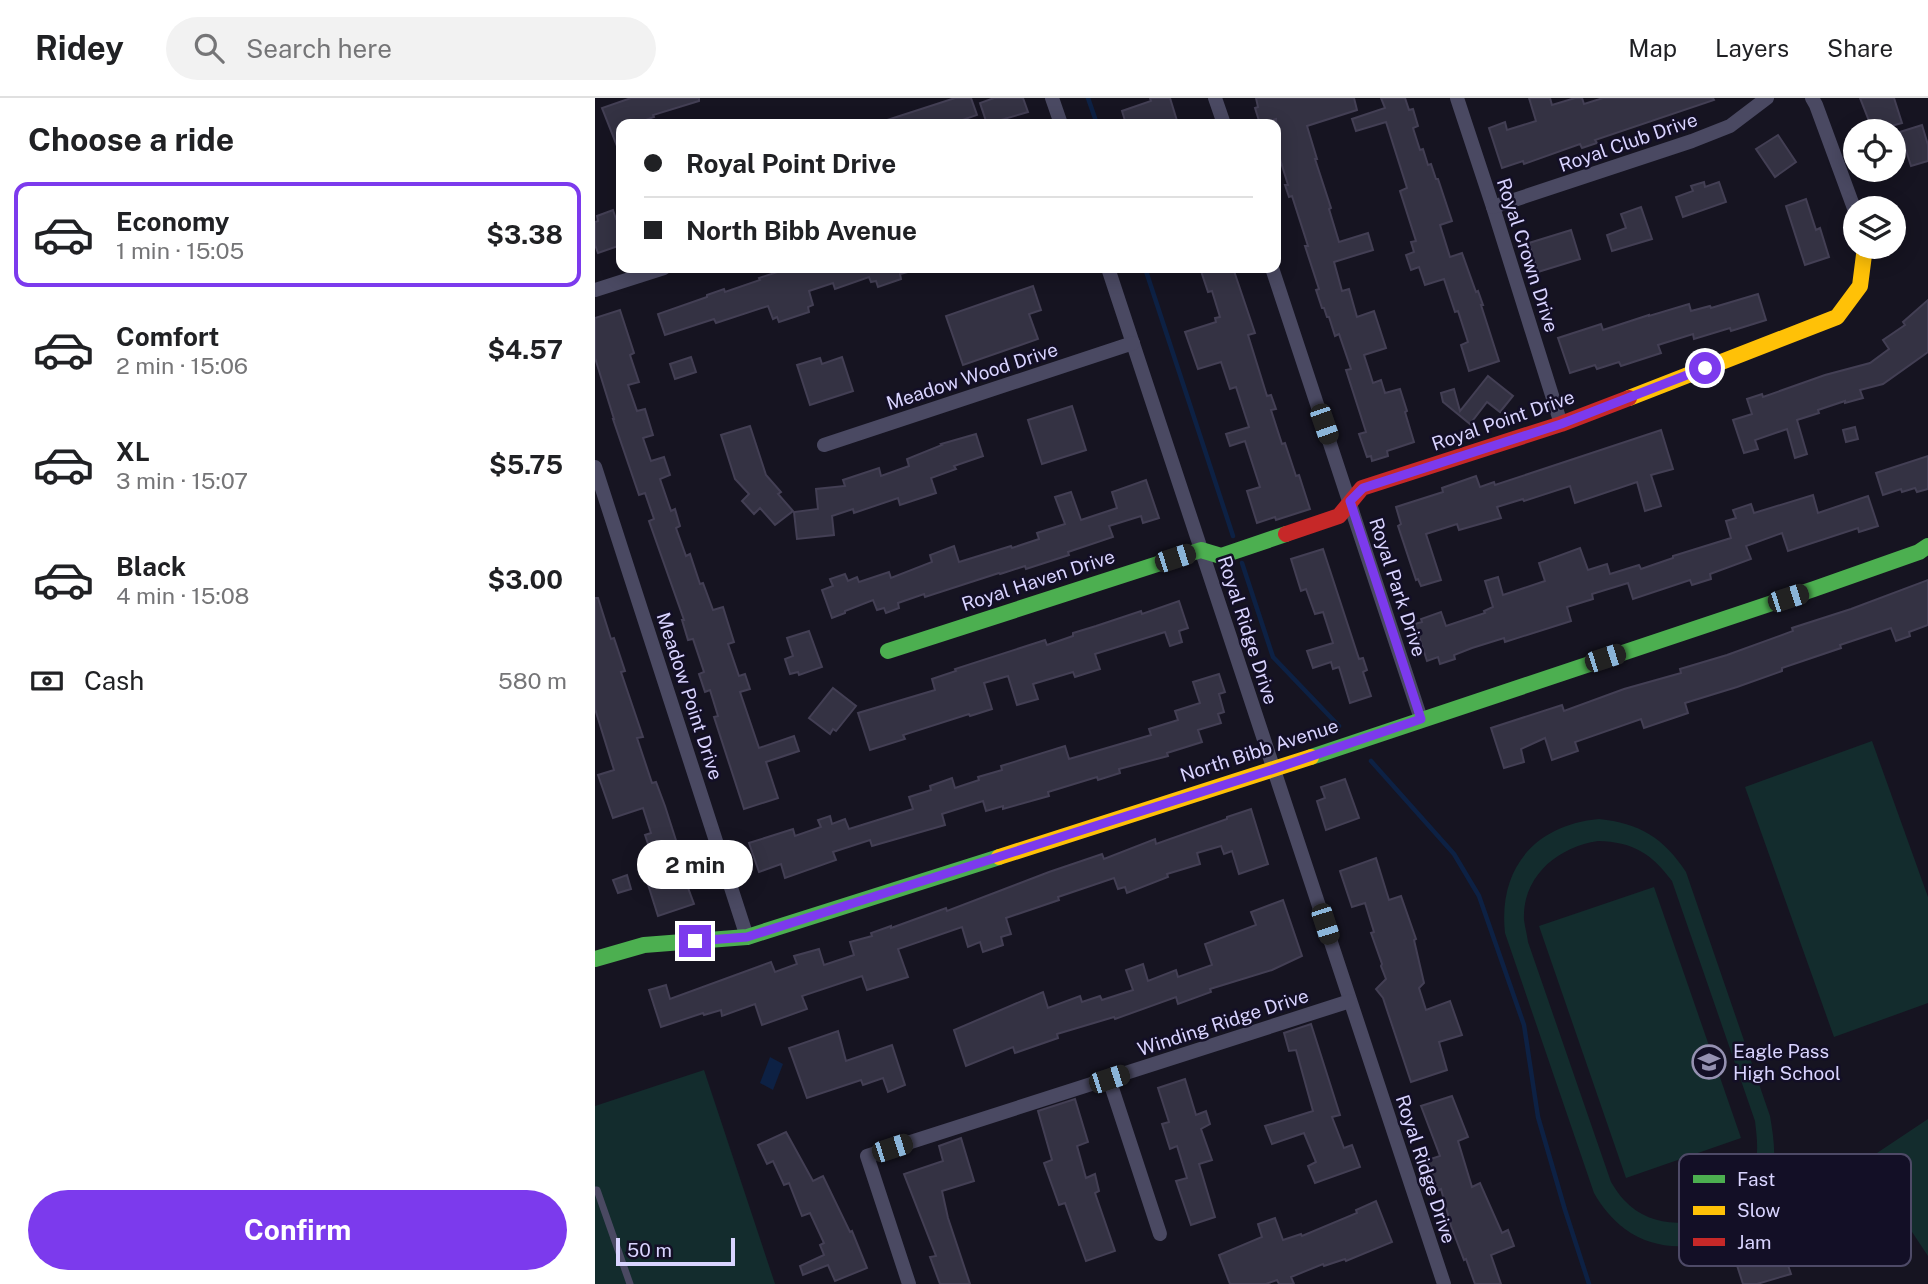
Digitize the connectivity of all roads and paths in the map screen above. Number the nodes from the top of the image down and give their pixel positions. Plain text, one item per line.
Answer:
1 (1052, 98) edge
2 (1215, 98) edge
3 (1457, 98) edge
4 (1767, 98) edge
5 (1812, 98) edge
6 (1059, 119) edge
7 (1222, 119) edge
8 (1849, 196) edge
9 (1493, 207) junction
10 (1863, 259) edge
11 (648, 273) edge
12 (1110, 273) edge
13 (1274, 273) edge
14 (595, 289) edge
15 (1133, 343) junction
16 (1561, 424) junction
17 (824, 445) dead end
18 (595, 467) edge
19 (1350, 501) junction
20 (1928, 547) edge
21 (1201, 550) junction
22 (888, 651) dead end
23 (1421, 719) junction
24 (1274, 769) junction
25 (747, 937) junction
26 (595, 959) edge
27 (1350, 1001) junction
28 (1109, 1079) junction
29 (595, 1190) edge
30 (1160, 1234) dead end
31 (630, 1284) edge
32 (909, 1284) edge
33 (1444, 1284) edge

1 - 6 street
2 - 7 street
3 - 9 street, Royal Crown Drive
4 - 9 street, Royal Club Drive
5 - 8 street
9 - 16 street, Royal Crown Drive
10 - 16 main road, Royal Point Drive
11 - 14 street
12 - 15 street, Royal Ridge Drive
13 - 19 street, Royal Park Drive
15 - 17 street, Meadow Wood Drive
15 - 21 street, Royal Ridge Drive
16 - 19 main road, Royal Point Drive
18 - 25 street, Meadow Point Drive
19 - 21 main road, Royal Point Drive
19 - 23 street, Royal Park Drive
20 - 23 main road, North Bibb Avenue
21 - 22 main road, Royal Haven Drive
21 - 24 street, Royal Ridge Drive
23 - 24 main road, North Bibb Avenue
24 - 25 main road, North Bibb Avenue
24 - 27 street, Royal Ridge Drive
25 - 26 main road, North Bibb Avenue
27 - 28 street, Winding Ridge Drive
27 - 33 street, Royal Ridge Drive
28 - 30 street
28 - 32 street, Winding Ridge Drive
29 - 31 lane

